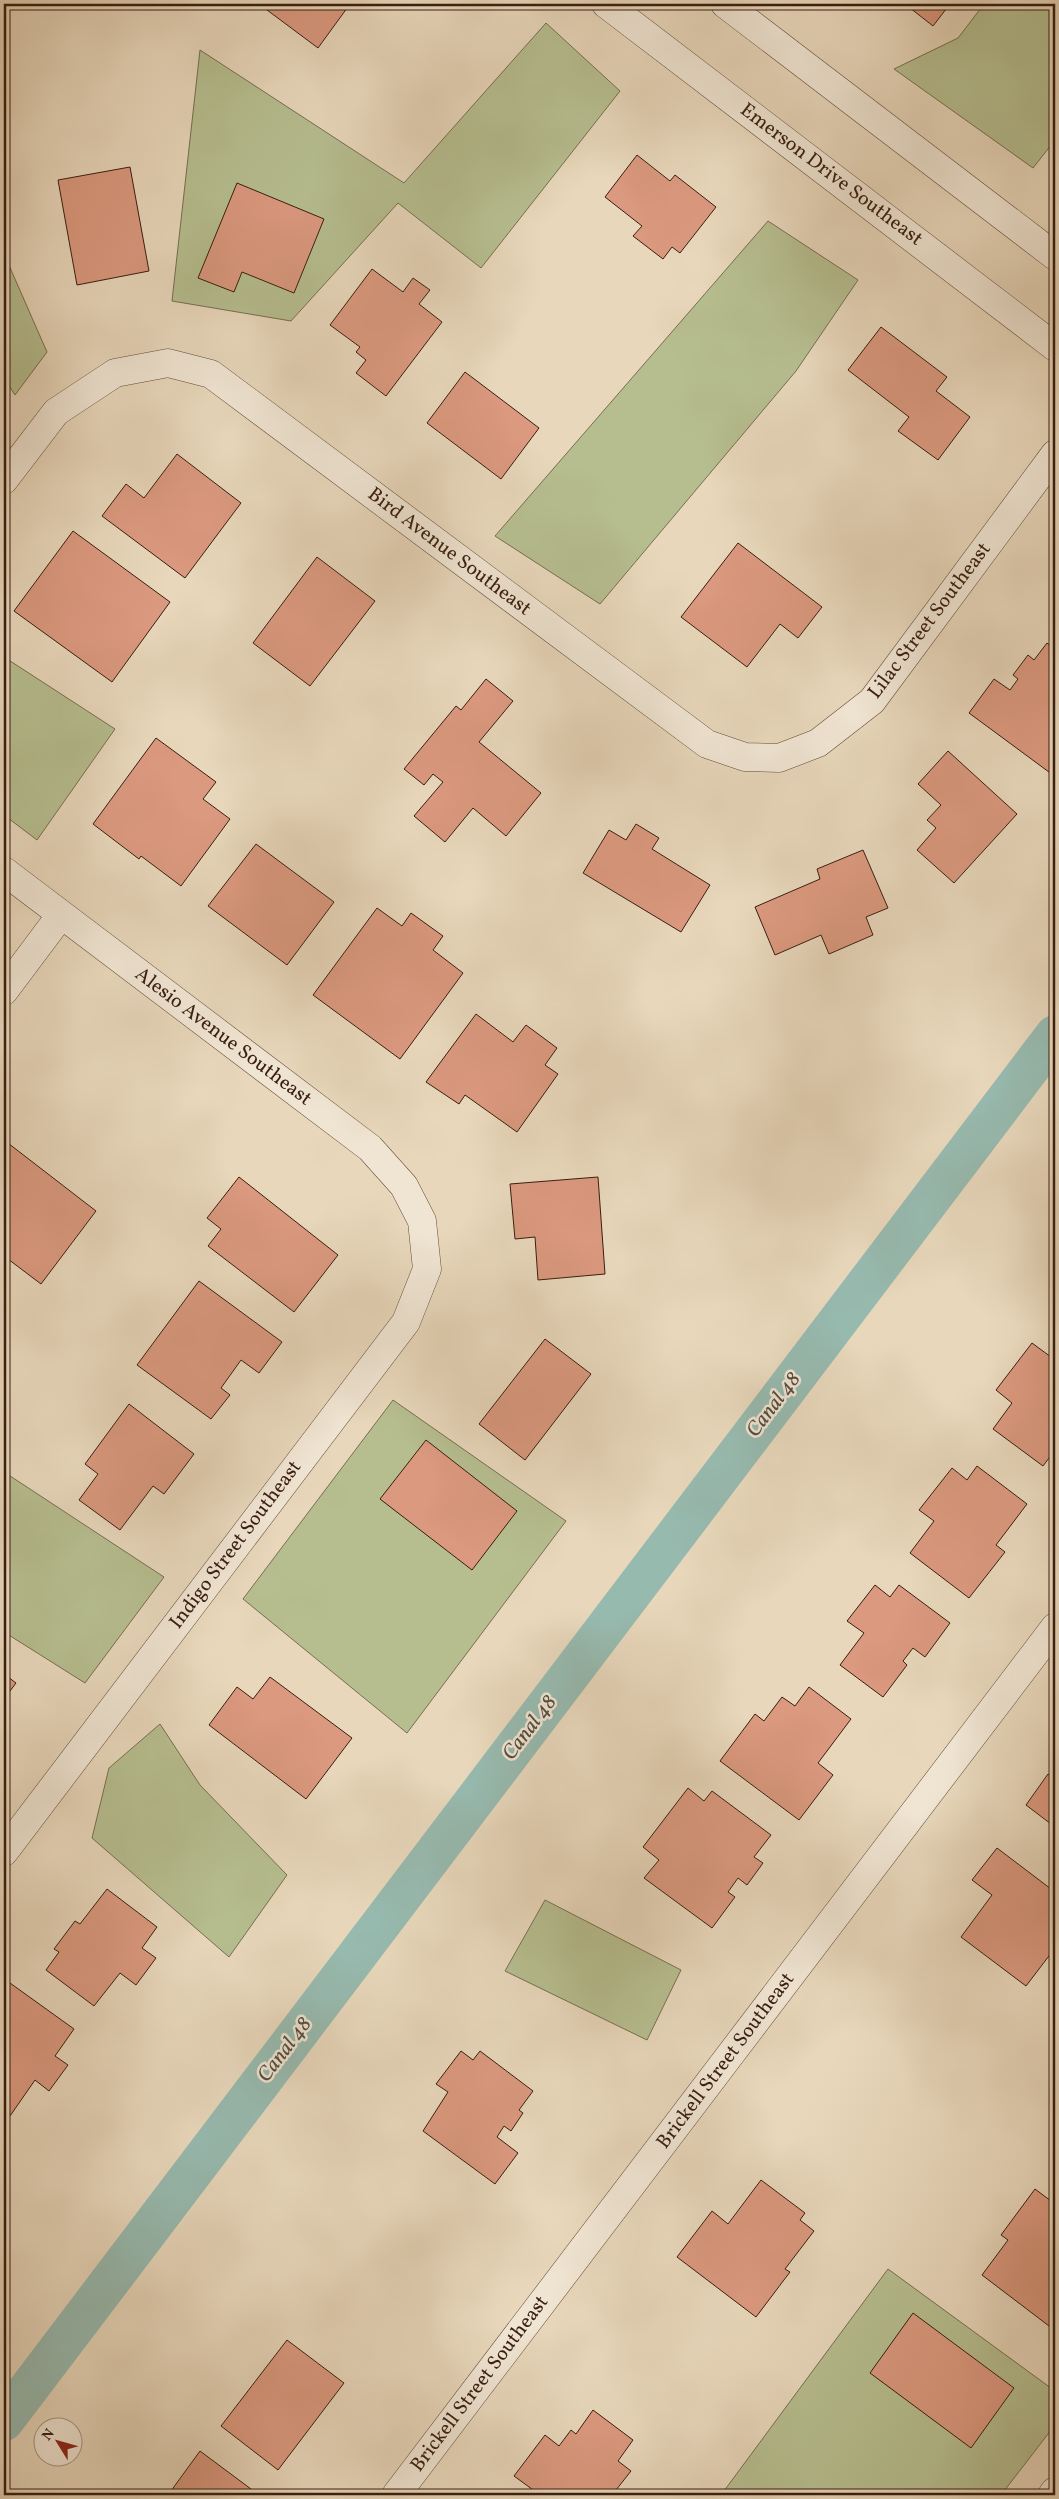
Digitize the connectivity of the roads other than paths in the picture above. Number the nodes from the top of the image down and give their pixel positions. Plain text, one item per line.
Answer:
1 (606, 4) edge
2 (725, 4) edge
3 (1055, 256) edge
4 (1055, 347) edge
5 (1055, 454) edge
6 (4, 480) edge
7 (779, 758) joint
8 (4, 871) edge
9 (61, 915) junction
10 (4, 991) edge
11 (422, 1222) joint
12 (1055, 1627) edge
13 (4, 1852) edge
14 (1055, 2491) edge
15 (396, 2495) edge
16 (1052, 2495) edge

1 - 4 street, Emerson Drive Southeast
2 - 3 street
5 - 7 street, Lilac Street Southeast
6 - 7 street, Bird Avenue Southeast
8 - 9 street, Alesio Avenue Southeast
9 - 10 street
9 - 11 street, Alesio Avenue Southeast
11 - 13 street, Indigo Street Southeast
12 - 15 street, Brickell Street Southeast
14 - 16 street

